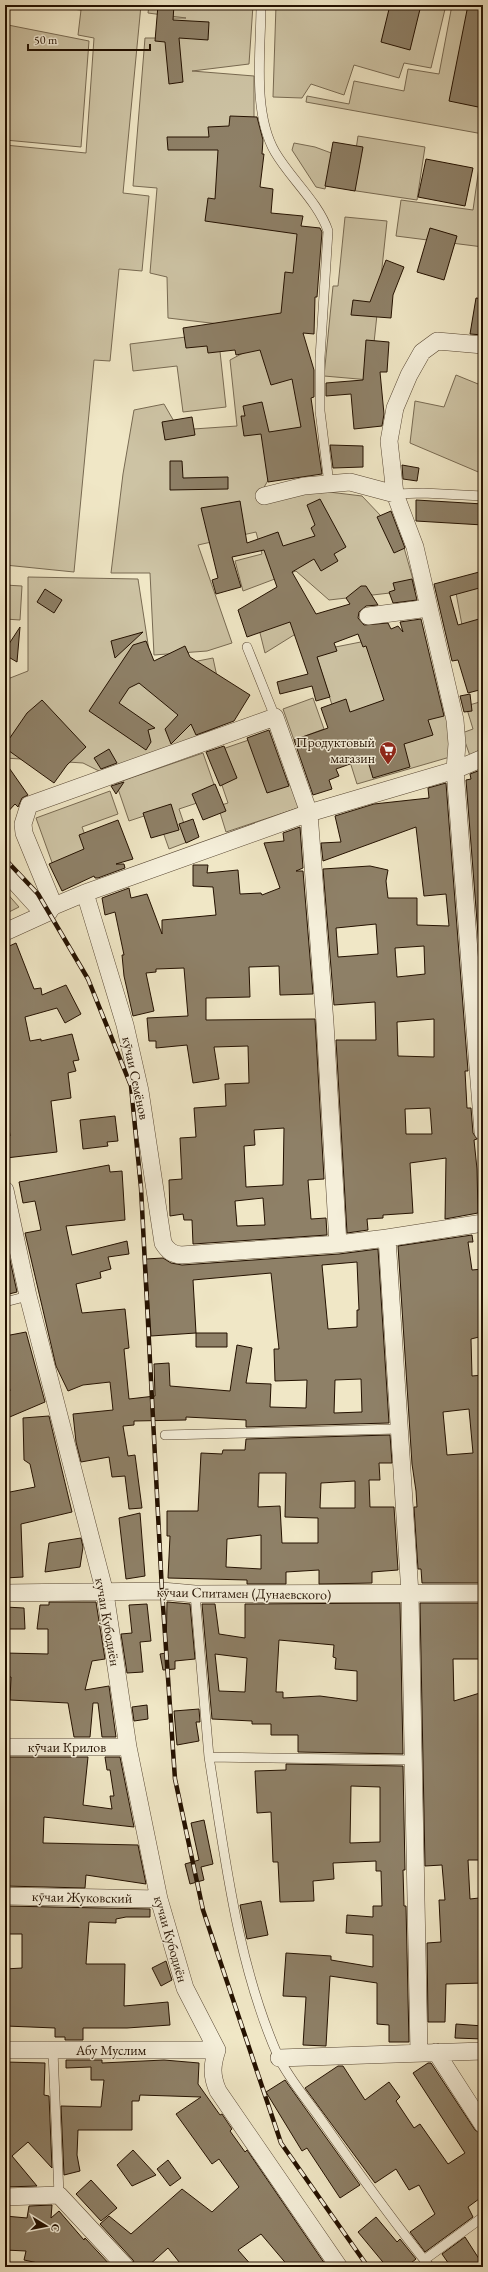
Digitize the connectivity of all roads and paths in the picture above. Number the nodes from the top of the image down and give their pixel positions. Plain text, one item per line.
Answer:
1 (261, 5) edge
2 (483, 344) edge
3 (329, 484) junction
4 (395, 494) junction
5 (264, 496) dead end
6 (483, 496) edge
7 (429, 608) junction
8 (368, 616) dead end
9 (247, 647) dead end
10 (275, 717) junction
11 (483, 758) edge
12 (455, 770) junction
13 (308, 813) junction
14 (5, 871) edge
15 (84, 893) junction
16 (49, 910) junction
17 (5, 932) edge
18 (483, 1132) edge
19 (5, 1190) edge
20 (483, 1223) edge
21 (387, 1238) junction
22 (338, 1244) junction
23 (28, 1296) junction
24 (5, 1302) edge
25 (398, 1429) junction
26 (165, 1435) dead end
27 (5, 1593) edge
28 (105, 1593) junction
29 (483, 1593) edge
30 (195, 1594) junction
31 (410, 1594) junction
32 (5, 1747) edge
33 (128, 1747) junction
34 (209, 1757) junction
35 (414, 1760) junction
36 (5, 1896) edge
37 (159, 1899) junction
38 (5, 2050) edge
39 (217, 2050) junction
40 (53, 2051) junction
41 (483, 2051) edge
42 (428, 2053) junction
43 (279, 2058) junction
44 (483, 2125) edge
45 (59, 2195) junction
46 (5, 2197) edge
47 (483, 2217) edge
48 (427, 2264) edge
49 (126, 2267) edge
50 (339, 2267) edge

1 - 3 lane
2 - 4 street
3 - 4 street
3 - 5 street
4 - 6 lane
4 - 7 street
7 - 8 street
7 - 12 street
9 - 10 lane
10 - 13 street
10 - 16 street
11 - 12 street
12 - 13 street
12 - 18 street
13 - 15 street
13 - 22 street
14 - 16 street
15 - 16 street
15 - 22 street, кӯчаи Семёнов
16 - 17 street
19 - 23 street, кучаи Кубодиён
20 - 21 street
21 - 22 street
21 - 25 street
23 - 24 lane
23 - 28 street, кучаи Кубодиён
25 - 26 lane
25 - 31 street
27 - 28 street, кӯчаи Спитамен (Дунаевского)
28 - 30 street, кӯчаи Спитамен (Дунаевского)
28 - 33 street, кучаи Кубодиён
29 - 31 street, кӯчаи Спитамен (Дунаевского)
30 - 31 street, кӯчаи Спитамен (Дунаевского)
30 - 34 lane
31 - 35 street
32 - 33 street, кӯчаи Крилов
33 - 37 street, кучаи Кубодиён
34 - 35 lane
34 - 43 lane
35 - 42 street
36 - 37 street, кӯчаи Жуковский
37 - 39 street, кучаи Кубодиён
38 - 40 street, Абу Муслим
39 - 40 street, Абу Муслим
39 - 50 street
40 - 45 lane
41 - 42 street
42 - 43 street
42 - 44 street
43 - 48 lane
45 - 46 street
45 - 49 street
47 - 48 lane

